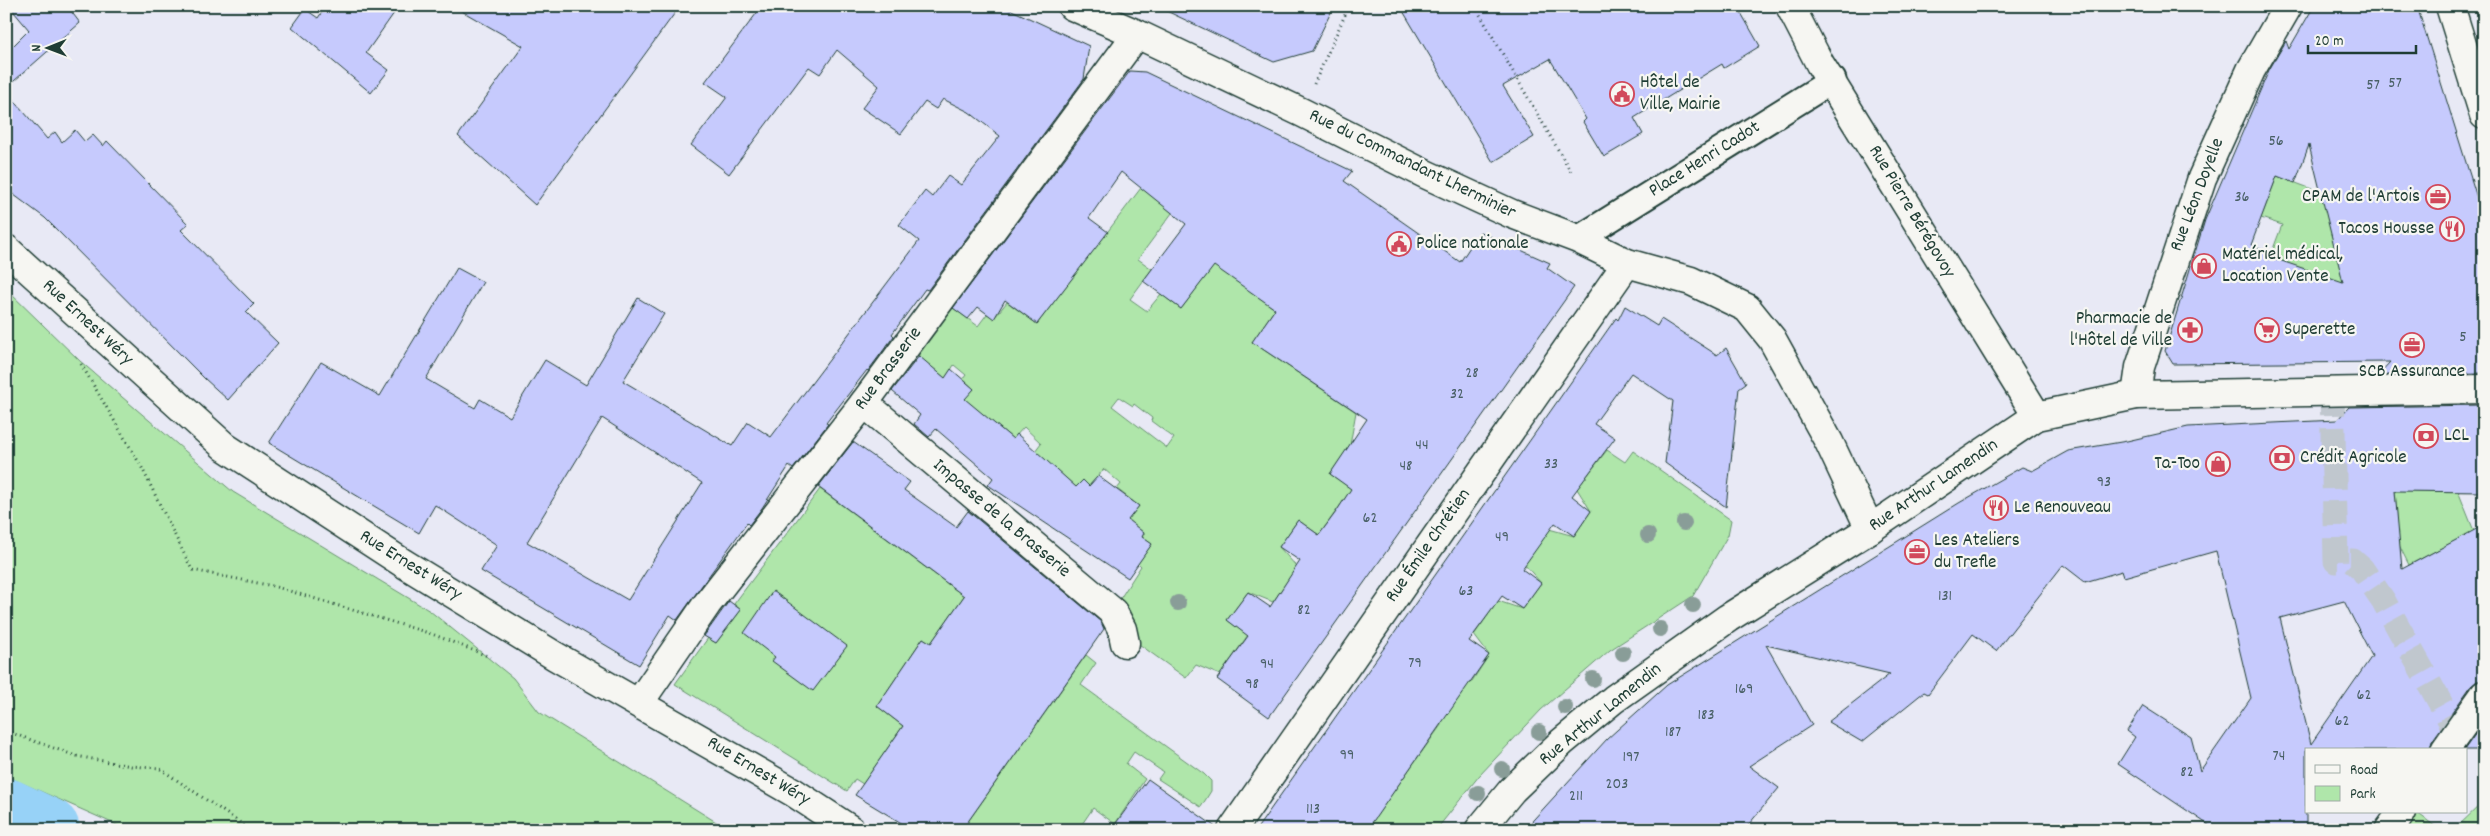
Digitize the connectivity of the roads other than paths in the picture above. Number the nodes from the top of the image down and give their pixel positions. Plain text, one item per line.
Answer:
1 (1072, 6) edge
2 (1790, 6) edge
3 (2288, 6) edge
4 (2450, 6) edge
5 (1137, 34) junction
6 (1833, 80) junction
7 (2484, 114) edge
8 (1578, 239) junction
9 (6, 250) edge
10 (1627, 263) junction
11 (2484, 389) edge
12 (2136, 395) junction
13 (864, 403) junction
14 (2036, 416) junction
15 (1870, 529) junction
16 (1125, 643) dead end
17 (2484, 694) edge
18 (640, 703) junction
19 (2446, 748) edge
20 (2401, 814) edge
21 (851, 830) edge
22 (1232, 830) edge
23 (1479, 830) edge
24 (2389, 830) edge

1 - 5 street, Rue du Commandant Lherminier
2 - 6 street, Rue Pierre Bérégovoy
3 - 12 street, Rue Léon Doyelle
4 - 7 street
5 - 8 street, Rue du Commandant Lherminier
5 - 13 street, Rue Brasserie
6 - 8 street, Place Henri Cadot
6 - 14 street, Rue Pierre Bérégovoy
8 - 10 street, Rue du Commandant Lherminier
9 - 18 street, Rue Ernest Wéry
10 - 15 street, Rue du Commandant Lherminier
10 - 22 street, Rue Émile Chrétien
11 - 12 street, Rue Arthur Lamendin
12 - 14 street, Rue Arthur Lamendin
13 - 16 street, Impasse de la Brasserie
13 - 18 street, Rue Brasserie
14 - 15 street, Rue Arthur Lamendin
15 - 23 street, Rue Arthur Lamendin
17 - 19 street
18 - 21 street, Rue Ernest Wéry
20 - 24 street

